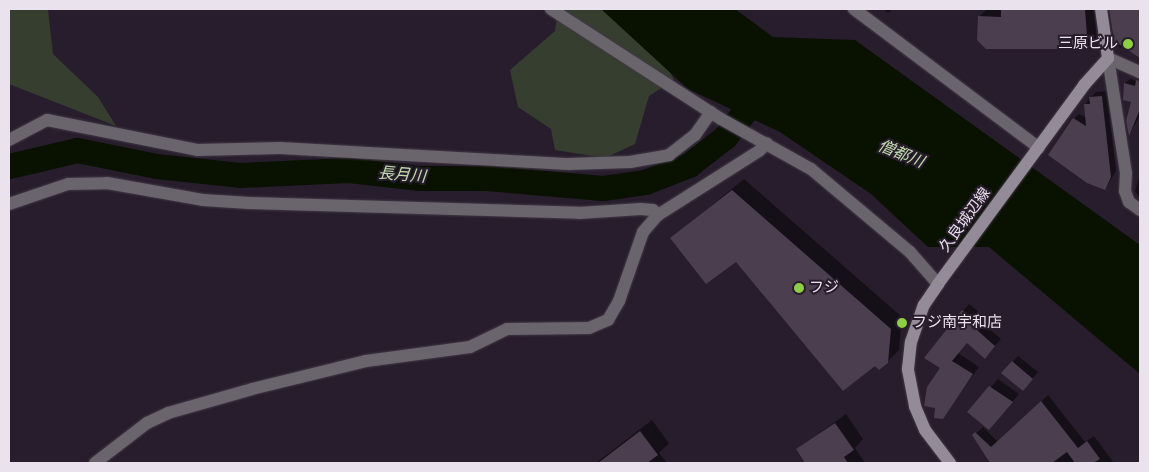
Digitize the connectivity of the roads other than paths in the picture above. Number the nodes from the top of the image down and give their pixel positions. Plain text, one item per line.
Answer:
1 (551, 9) edge
2 (854, 9) edge
3 (1101, 9) edge
4 (1108, 58) junction
5 (1140, 72) edge
6 (716, 116) junction
7 (9, 140) edge
8 (763, 141) junction
9 (1036, 151) junction
10 (9, 204) edge
11 (1140, 210) edge
12 (658, 215) junction
13 (942, 279) junction
14 (95, 463) edge
15 (950, 463) edge

1 - 6 street
2 - 9 street
3 - 4 main road
4 - 5 street
4 - 9 main road, 久良城辺線
4 - 11 street
6 - 7 street
6 - 8 street
8 - 12 street
8 - 13 street
9 - 13 main road, 久良城辺線
10 - 12 street
12 - 14 street
13 - 15 main road, 久良城辺線

